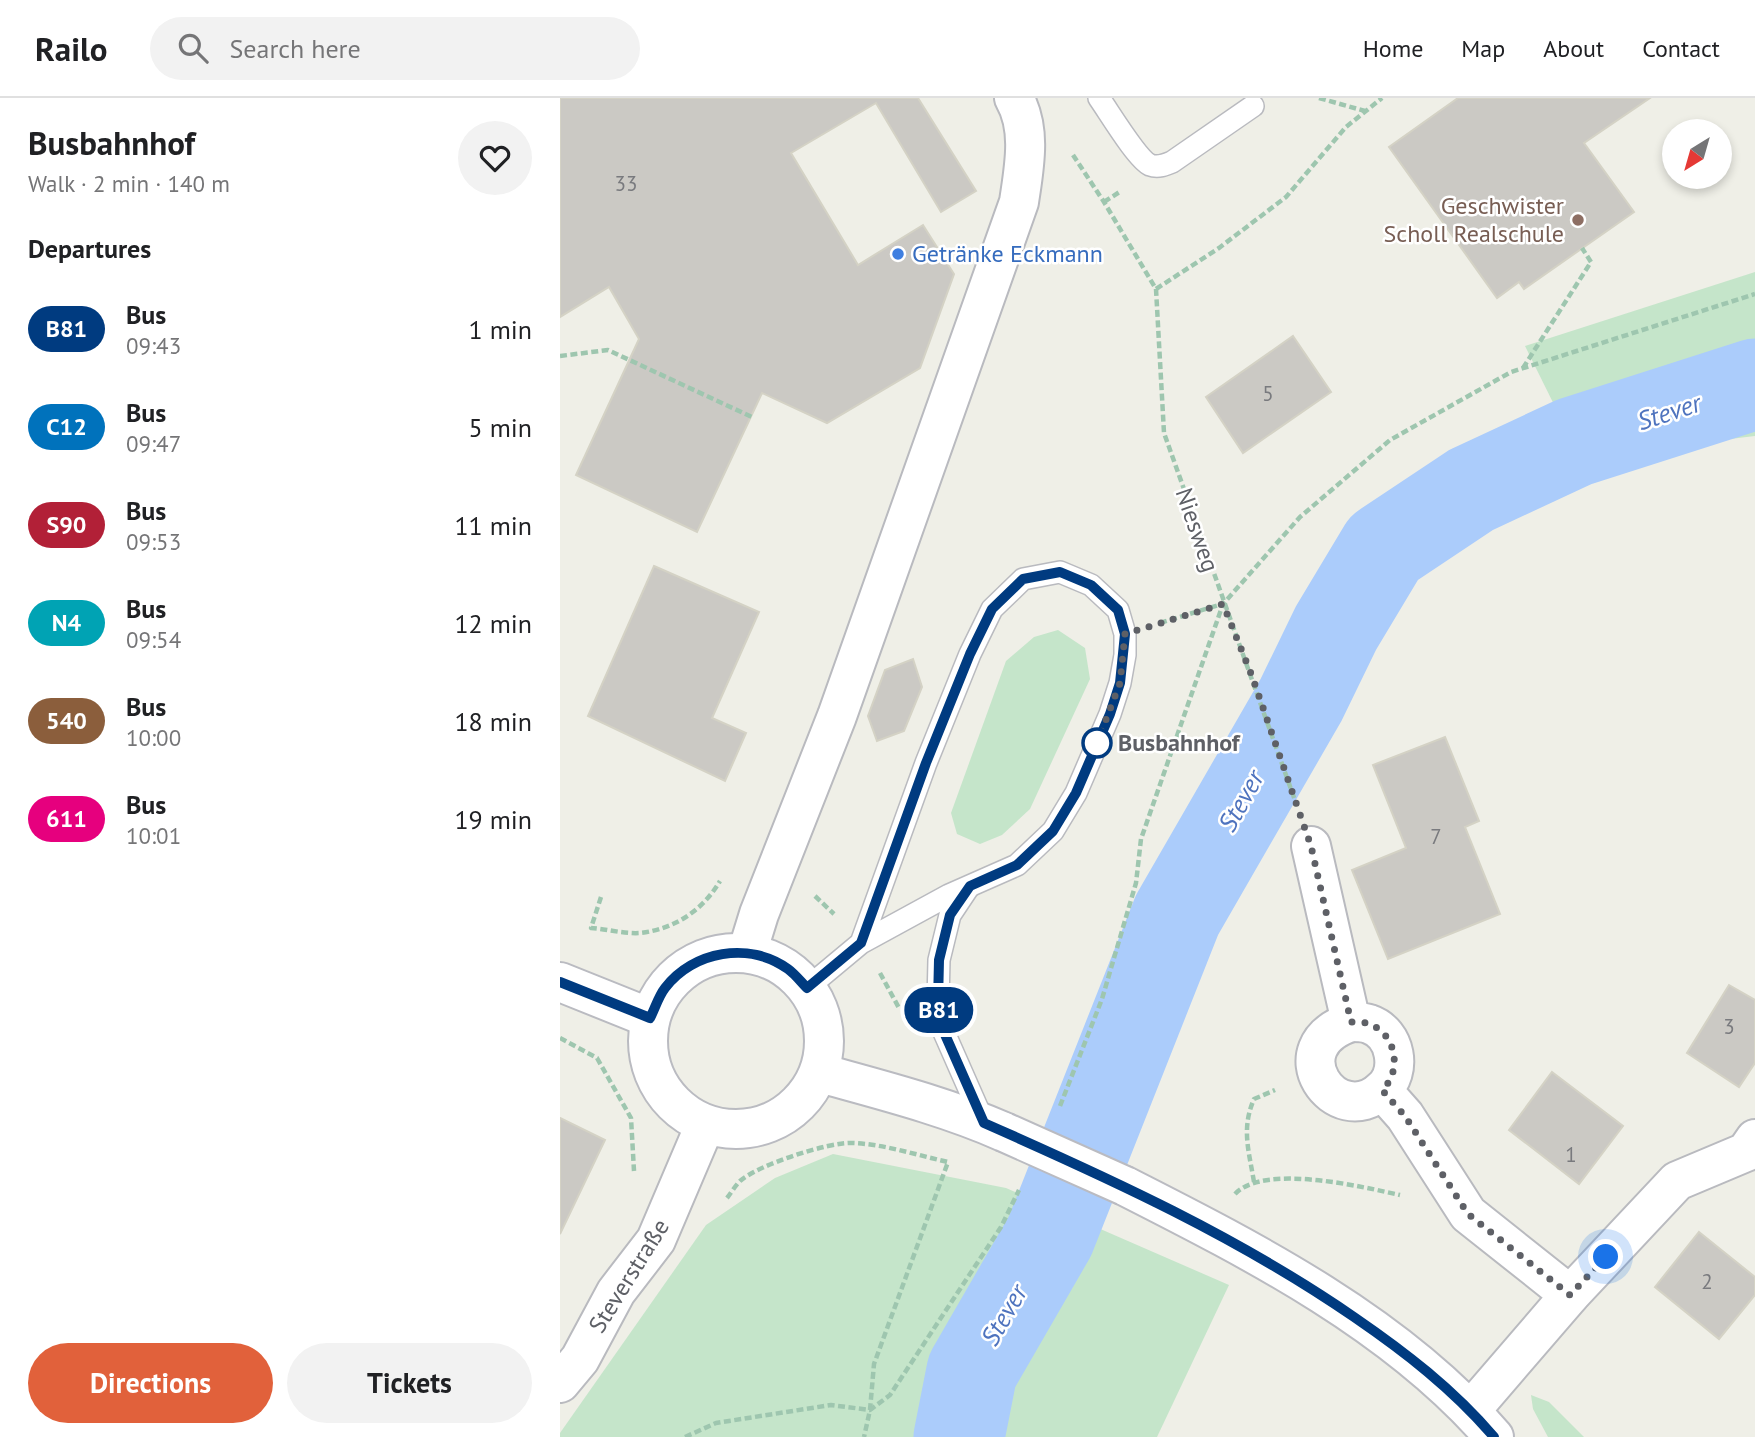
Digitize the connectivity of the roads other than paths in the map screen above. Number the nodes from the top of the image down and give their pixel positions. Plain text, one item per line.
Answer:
1 (1099, 98) edge
2 (1018, 105) edge
3 (1253, 106) dead end
4 (1311, 846) road end
5 (970, 886) junction
6 (861, 943) junction
7 (747, 953) junction
8 (560, 982) edge
9 (807, 988) junction
10 (650, 1018) junction
11 (1351, 1022) junction
12 (820, 1073) junction
13 (1382, 1090) junction
14 (705, 1125) junction
15 (994, 1127) junction
16 (1752, 1149) edge
17 (1570, 1295) junction
18 (560, 1383) edge
19 (1482, 1423) edge

1 - 3 lane
2 - 7 street
4 - 11 street
5 - 6 lane
5 - 6 lane
5 - 15 lane
6 - 9 lane
7 - 9 street
7 - 10 street
8 - 10 street
9 - 12 street
10 - 14 street
11 - 13 street
11 - 13 street
12 - 14 street
12 - 15 street
13 - 17 street
14 - 18 street, Steverstraße
15 - 19 street, bridge
16 - 17 street
17 - 19 street

